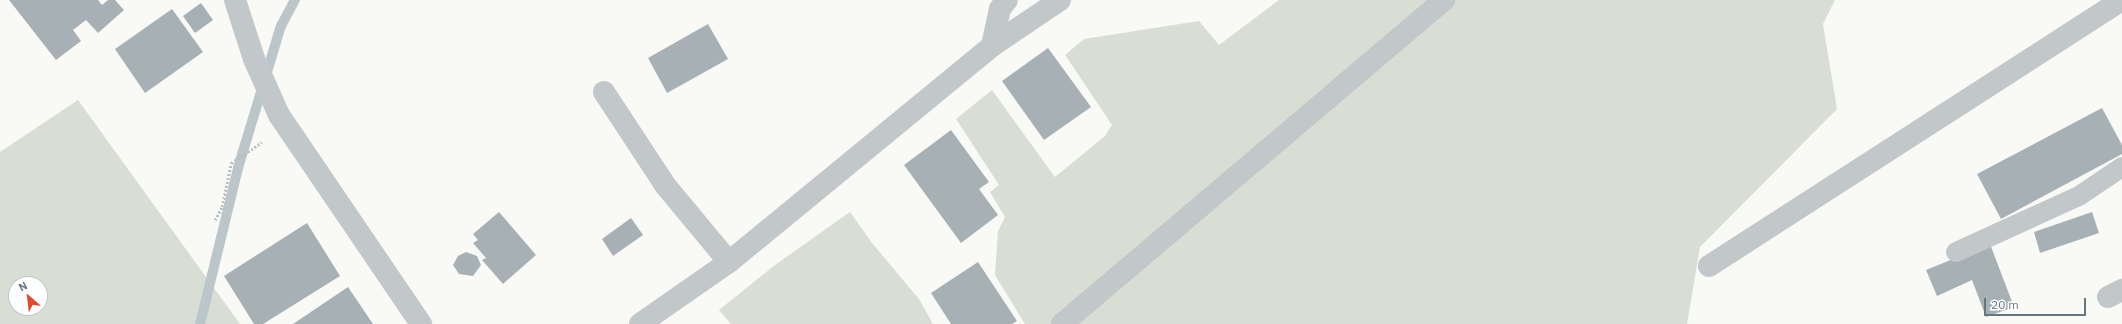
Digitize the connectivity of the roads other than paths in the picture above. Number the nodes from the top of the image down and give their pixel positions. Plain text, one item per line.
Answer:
1 (235, 0) edge
2 (1007, 0) edge
3 (1060, 0) edge
4 (1444, 0) edge
5 (2121, 0) edge
6 (992, 46) junction
7 (604, 92) dead end
8 (2122, 167) edge
9 (1956, 252) dead end
10 (729, 262) junction
11 (1709, 266) dead end
12 (422, 324) edge
13 (640, 324) edge
14 (1062, 324) edge

1 - 12 street
2 - 6 street
3 - 6 street
4 - 14 street
5 - 11 street
6 - 10 street
7 - 10 street
8 - 9 lane
10 - 13 street

